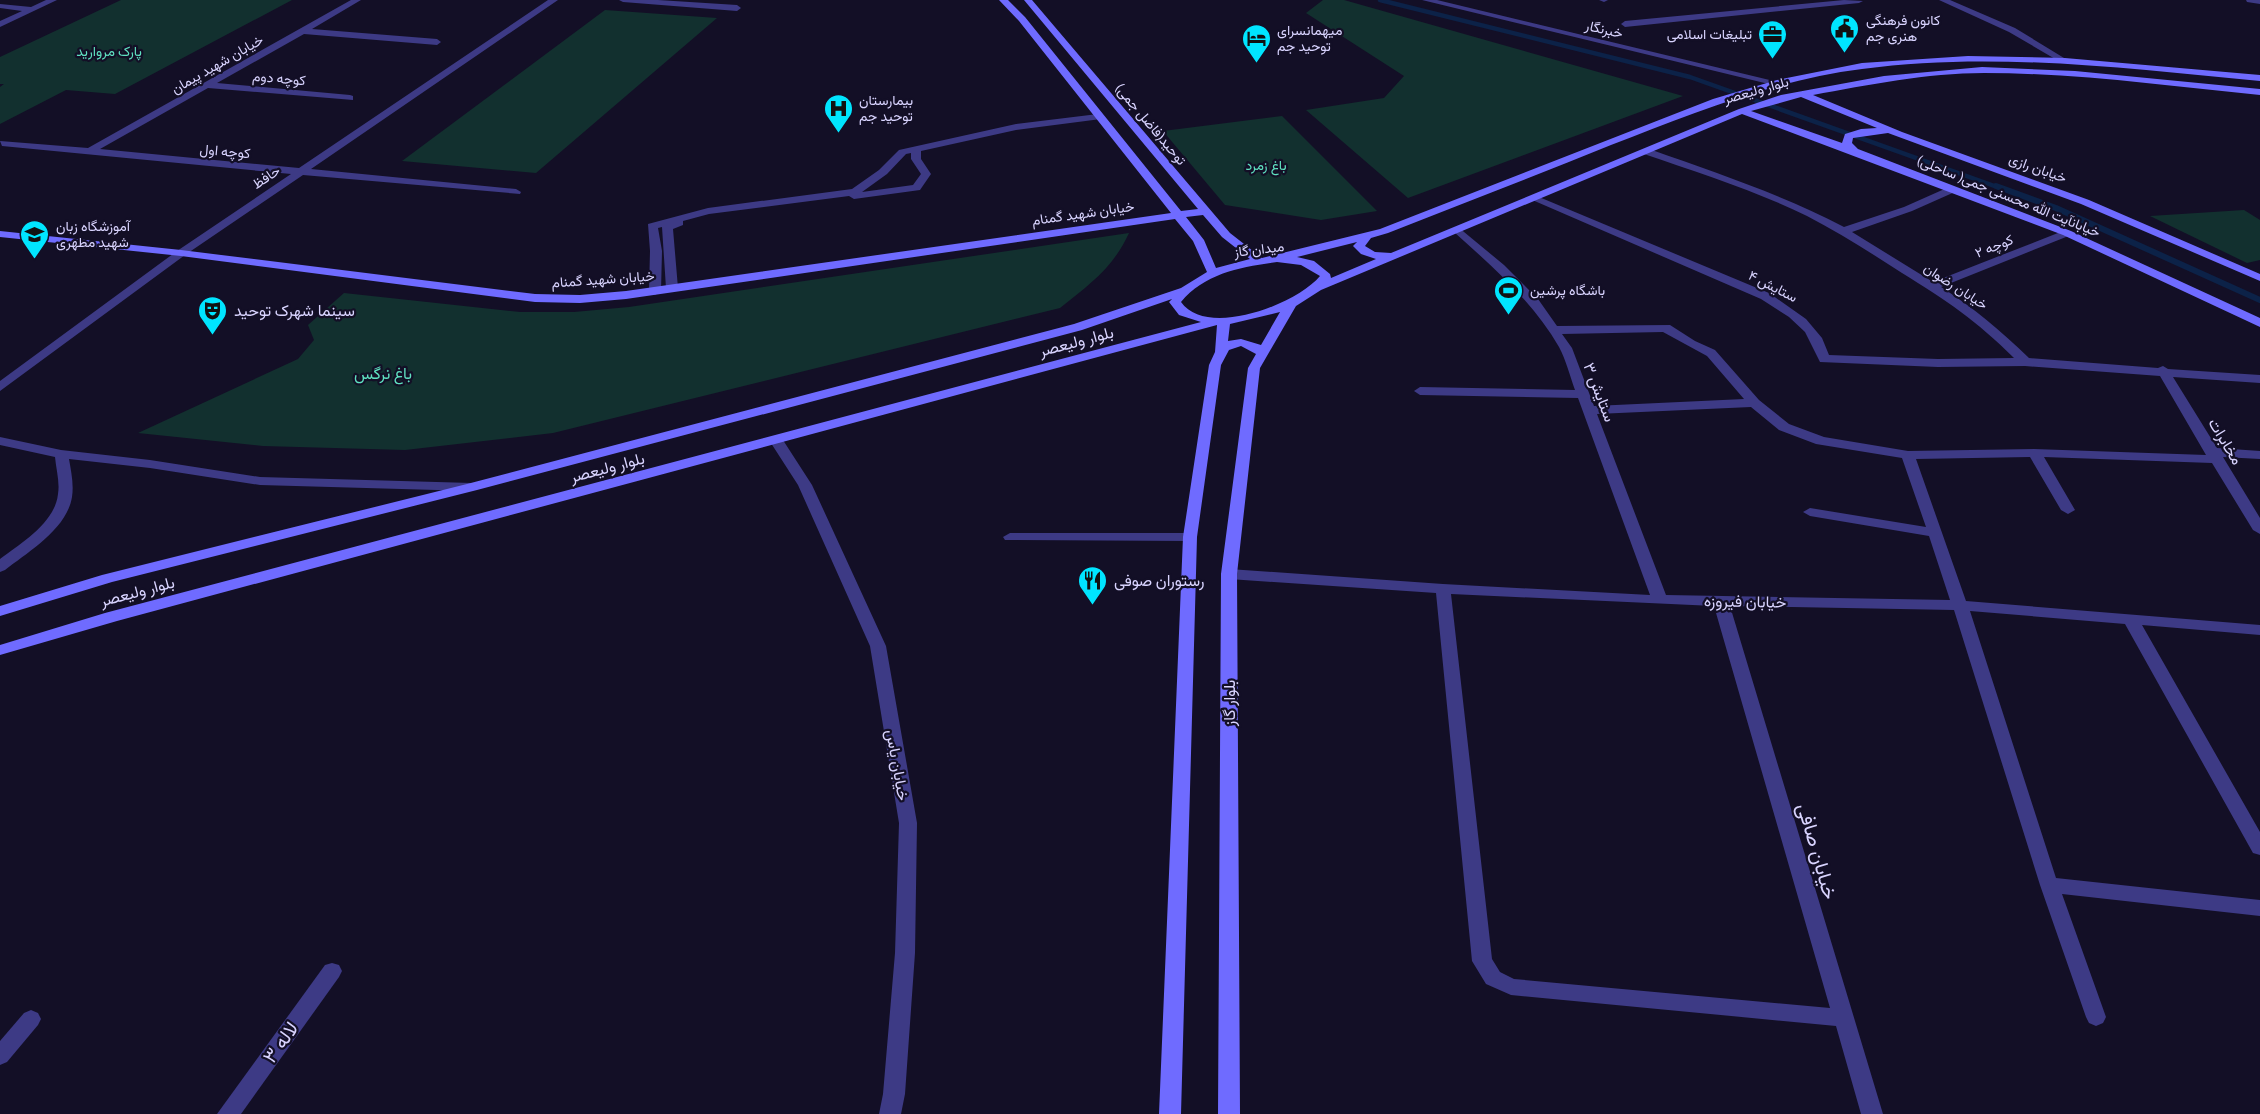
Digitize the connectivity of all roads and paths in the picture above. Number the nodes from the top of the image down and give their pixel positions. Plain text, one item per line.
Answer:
1 (53, 0) edge
2 (357, 0) edge
3 (554, 0) edge
4 (623, 0) edge
5 (1003, 0) edge
6 (1028, 0) edge
7 (1426, 0) edge
8 (1460, 0) edge
9 (1857, 0) edge
10 (1943, 0) edge
11 (2250, 0) edge
12 (2260, 2) edge
13 (0, 6) edge
14 (1452, 7) junction
15 (737, 8) dead end
16 (34, 9) junction
17 (0, 24) edge
18 (1625, 24) dead end
19 (302, 31) junction
20 (437, 42) dead end
21 (2065, 61) junction
22 (2260, 71) edge
23 (2218, 74) junction
24 (2260, 78) edge
25 (1099, 83) junction
26 (1777, 83) junction
27 (206, 86) junction
28 (1075, 86) junction
29 (2260, 92) edge
30 (1802, 94) junction
31 (350, 98) dead end
32 (1746, 110) junction
33 (1098, 117) junction
34 (1899, 134) junction
35 (2, 142) dead end
36 (916, 150) junction
37 (90, 151) junction
38 (1854, 151) junction
39 (1648, 152) junction
40 (301, 171) junction
41 (1953, 189) junction
42 (516, 192) dead end
43 (1535, 199) junction
44 (1206, 211) junction
45 (1178, 215) junction
46 (1458, 230) junction
47 (1843, 231) junction
48 (2067, 233) junction
49 (0, 234) edge
50 (1365, 238) junction
51 (181, 254) junction
52 (1399, 255) junction
53 (1277, 259) junction
54 (1259, 261) junction
55 (1213, 273) junction
56 (2260, 278) edge
57 (1321, 286) junction
58 (1932, 287) junction
59 (672, 288) junction
60 (655, 291) junction
61 (1182, 291) junction
62 (1291, 304) junction
63 (1224, 320) junction
64 (2260, 323) edge
65 (1553, 330) junction
66 (1221, 352) junction
67 (1262, 353) junction
68 (2025, 362) junction
69 (2163, 370) junction
70 (2260, 378) edge
71 (0, 387) edge
72 (1420, 391) dead end
73 (1582, 394) junction
74 (1754, 403) junction
75 (1590, 410) junction
76 (776, 440) junction
77 (0, 441) edge
78 (2034, 453) junction
79 (61, 454) junction
80 (1908, 455) junction
81 (2213, 455) junction
82 (2260, 455) edge
83 (472, 487) junction
84 (2068, 510) dead end
85 (1810, 512) dead end
86 (2260, 530) edge
87 (1935, 533) junction
88 (1010, 537) dead end
89 (1190, 537) junction
90 (0, 567) edge
91 (1229, 574) junction
92 (1443, 589) junction
93 (1660, 600) junction
94 (1720, 600) junction
95 (1960, 605) junction
96 (0, 611) edge
97 (2131, 620) junction
98 (2260, 630) edge
99 (0, 650) edge
100 (2260, 848) edge
101 (2049, 885) junction
102 (2260, 908) edge
103 (332, 971) dead end
104 (2096, 1017) dead end
105 (1844, 1018) junction
106 (31, 1019) dead end
107 (0, 1056) edge
108 (228, 1114) edge
109 (890, 1114) edge
110 (1170, 1114) edge
111 (1229, 1114) edge
112 (1872, 1114) edge

1 - 16 street
2 - 19 street, خیابان شهید پیمان
3 - 40 street, حافظ
4 - 15 street
5 - 28 main road
6 - 25 main road, توحید(فاضل جمی)
7 - 14 street, خبرنگار
8 - 14 street
9 - 18 street
10 - 21 street
11 - 12 street
13 - 16 street
14 - 26 street, خبرنگار
16 - 17 street
19 - 20 street
19 - 27 street, خیابان شهید پیمان
21 - 23 main road, بلوار ولیعصر
21 - 26 main road, بلوار ولیعصر
22 - 23 main road
23 - 24 main road, بلوار ولیعصر
25 - 28 main road
25 - 44 main road, توحید(فاضل جمی)
26 - 50 main road, بلوار ولیعصر
27 - 31 street, کوچه دوم
27 - 37 street, خیابان شهید پیمان
28 - 33 main road
29 - 30 main road, بلوار ولیعصر
30 - 32 main road, بلوار ولیعصر
30 - 34 main road, خیابان رازی
32 - 38 main road, خیابانآیت الله محسنی جمی( ساحلی)
32 - 39 main road, بلوار ولیعصر
33 - 36 street
33 - 45 main road
34 - 38 main road
34 - 56 main road, خیابان رازی
35 - 37 street, کوچه اول
36 - 59 street
36 - 60 street
37 - 40 street, کوچه اول
38 - 41 main road, خیابانآیت الله محسنی جمی( ساحلی)
39 - 43 main road, بلوار ولیعصر
39 - 47 street, خیابان رضوان
40 - 42 street, کوچه اول
40 - 51 street, حافظ
41 - 47 street
41 - 48 main road, خیابانآیت الله محسنی جمی( ساحلی)
43 - 46 main road, بلوار ولیعصر
43 - 68 street, ستایش ۴
44 - 45 main road, خیابان شهید گمنام
44 - 54 main road, توحید(فاضل جمی)
45 - 55 main road
45 - 59 main road, خیابان شهید گمنام
46 - 52 main road, بلوار ولیعصر
46 - 65 street, ستایش ۳
47 - 58 street, خیابان رضوان
48 - 58 street, کوچه ۲
48 - 64 main road, خیابانآیت الله محسنی جمی( ساحلی)
49 - 51 main road, خیابان شهید گمنام
50 - 52 main road
50 - 53 main road, بلوار ولیعصر
51 - 60 main road, خیابان شهید گمنام
51 - 71 street, حافظ
52 - 57 main road, بلوار ولیعصر
53 - 54 main road, میدان گاز
53 - 57 main road, میدان گاز
54 - 55 main road, میدان گاز
55 - 61 main road, میدان گاز
57 - 62 main road
58 - 68 street, خیابان رضوان
59 - 60 main road, خیابان شهید گمنام
61 - 63 main road
61 - 83 main road, بلوار ولیعصر
62 - 63 main road
62 - 67 main road, بلوار گاز
63 - 66 main road
63 - 76 main road, بلوار ولیعصر
65 - 73 street, ستایش ۳
65 - 74 street
66 - 67 main road
66 - 89 main road
67 - 91 main road, بلوار گاز
68 - 69 street
69 - 70 street
69 - 81 street, مخابرات
72 - 73 street
73 - 75 street, ستایش ۳
74 - 75 street
74 - 80 street
75 - 93 street, ستایش ۳
76 - 99 main road, بلوار ولیعصر
76 - 109 street, خیابان یاس
77 - 79 street
78 - 80 street
78 - 81 street
78 - 84 street
79 - 83 street
79 - 90 street
80 - 87 street
81 - 82 street
81 - 86 street, مخابرات
83 - 96 main road, بلوار ولیعصر
85 - 87 street
87 - 95 street
88 - 89 street
89 - 110 main road
91 - 92 street, خیابان فیروزه
91 - 111 main road, بلوار گاز
92 - 93 street, خیابان فیروزه
92 - 105 street
93 - 94 street, خیابان فیروزه
94 - 95 street, خیابان فیروزه
94 - 105 street, خیابان صافی
95 - 97 street, خیابان فیروزه
95 - 101 street
97 - 98 street, خیابان فیروزه
97 - 100 street
101 - 102 street
101 - 104 street
103 - 108 street, لاله ۳
105 - 112 street, خیابان صافی
106 - 107 street

